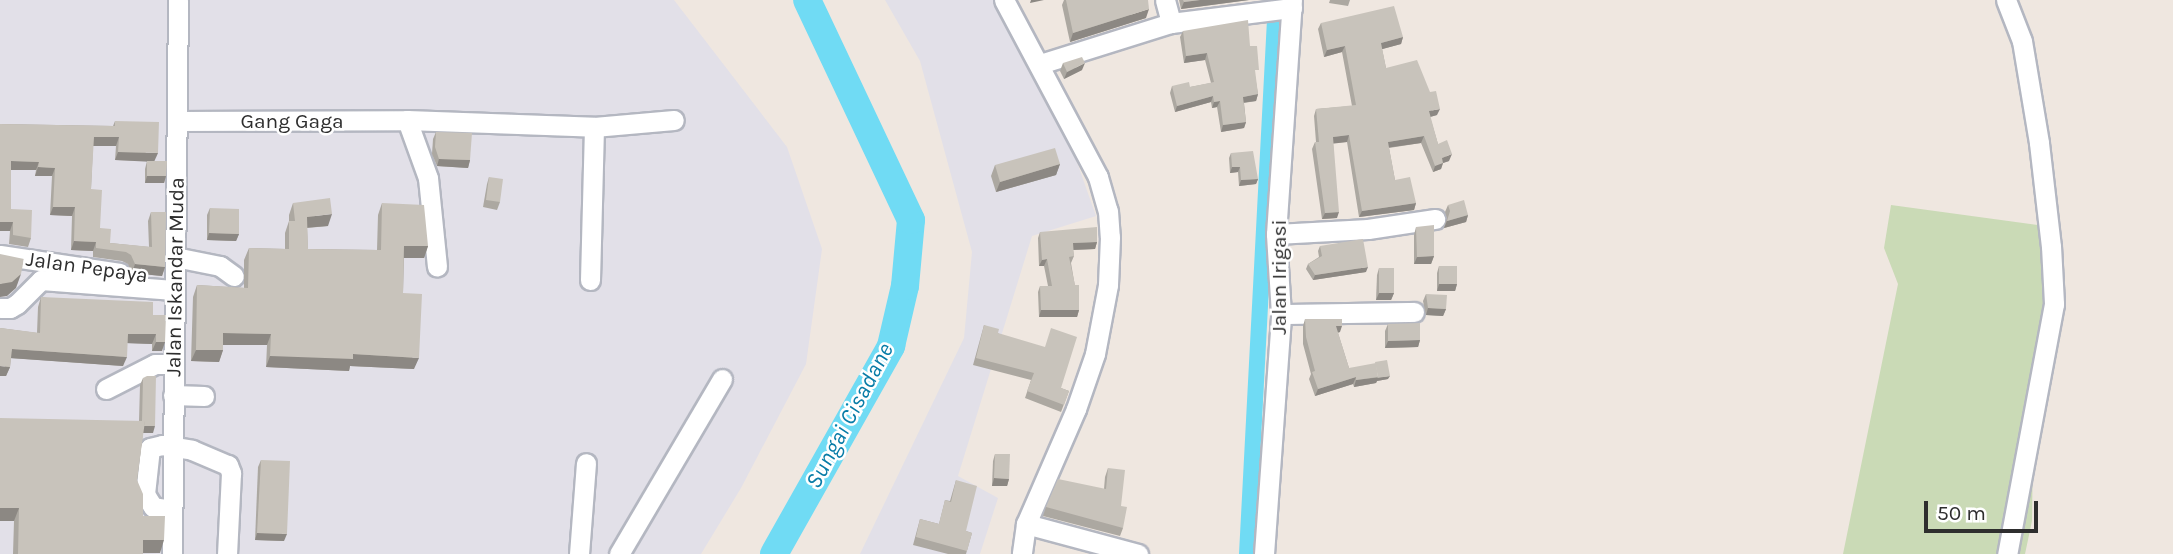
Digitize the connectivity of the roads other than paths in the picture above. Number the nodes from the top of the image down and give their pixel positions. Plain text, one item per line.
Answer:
1 (178, 0) edge
2 (1004, 0) edge
3 (1165, 0) edge
4 (2006, 0) edge
5 (1286, 7) edge
6 (1171, 23) junction
7 (1040, 64) junction
8 (407, 120) junction
9 (674, 120) dead end
10 (177, 121) junction
11 (594, 127) junction
12 (1435, 219) dead end
13 (1276, 234) junction
14 (0, 255) edge
15 (175, 257) junction
16 (436, 267) dead end
17 (234, 276) dead end
18 (590, 280) dead end
19 (174, 284) junction
20 (0, 308) edge
21 (1413, 312) dead end
22 (1281, 314) junction
23 (174, 364) junction
24 (722, 379) dead end
25 (106, 389) dead end
26 (173, 395) junction
27 (204, 396) dead end
28 (172, 446) junction
29 (586, 463) dead end
30 (1026, 524) junction
31 (172, 554) edge
32 (227, 554) edge
33 (579, 554) edge
34 (619, 554) edge
35 (1023, 554) edge
36 (1139, 554) edge
37 (1264, 554) edge
38 (2007, 554) edge

1 - 10 street, Jalan Iskandar Muda
2 - 7 street
3 - 6 street
4 - 38 street
5 - 6 street
5 - 13 street, Jalan Irigasi
6 - 7 street
7 - 30 street
8 - 10 street, Gang Gaga
8 - 11 street, Gang Gaga
8 - 16 street
9 - 11 street, Gang Gaga
10 - 15 street, Jalan Iskandar Muda
11 - 18 street
12 - 13 street
13 - 22 street, Jalan Irigasi
14 - 19 street, Jalan Pepaya
15 - 17 street
15 - 19 street, Jalan Iskandar Muda
19 - 20 street
19 - 23 street, Jalan Iskandar Muda
21 - 22 street
22 - 37 street, Jalan Irigasi
23 - 25 street
23 - 26 street, Jalan Iskandar Muda
24 - 34 street
26 - 27 street
26 - 28 street, Jalan Iskandar Muda
28 - 31 street, Jalan Iskandar Muda
28 - 32 street
29 - 33 street
30 - 35 street
30 - 36 street

